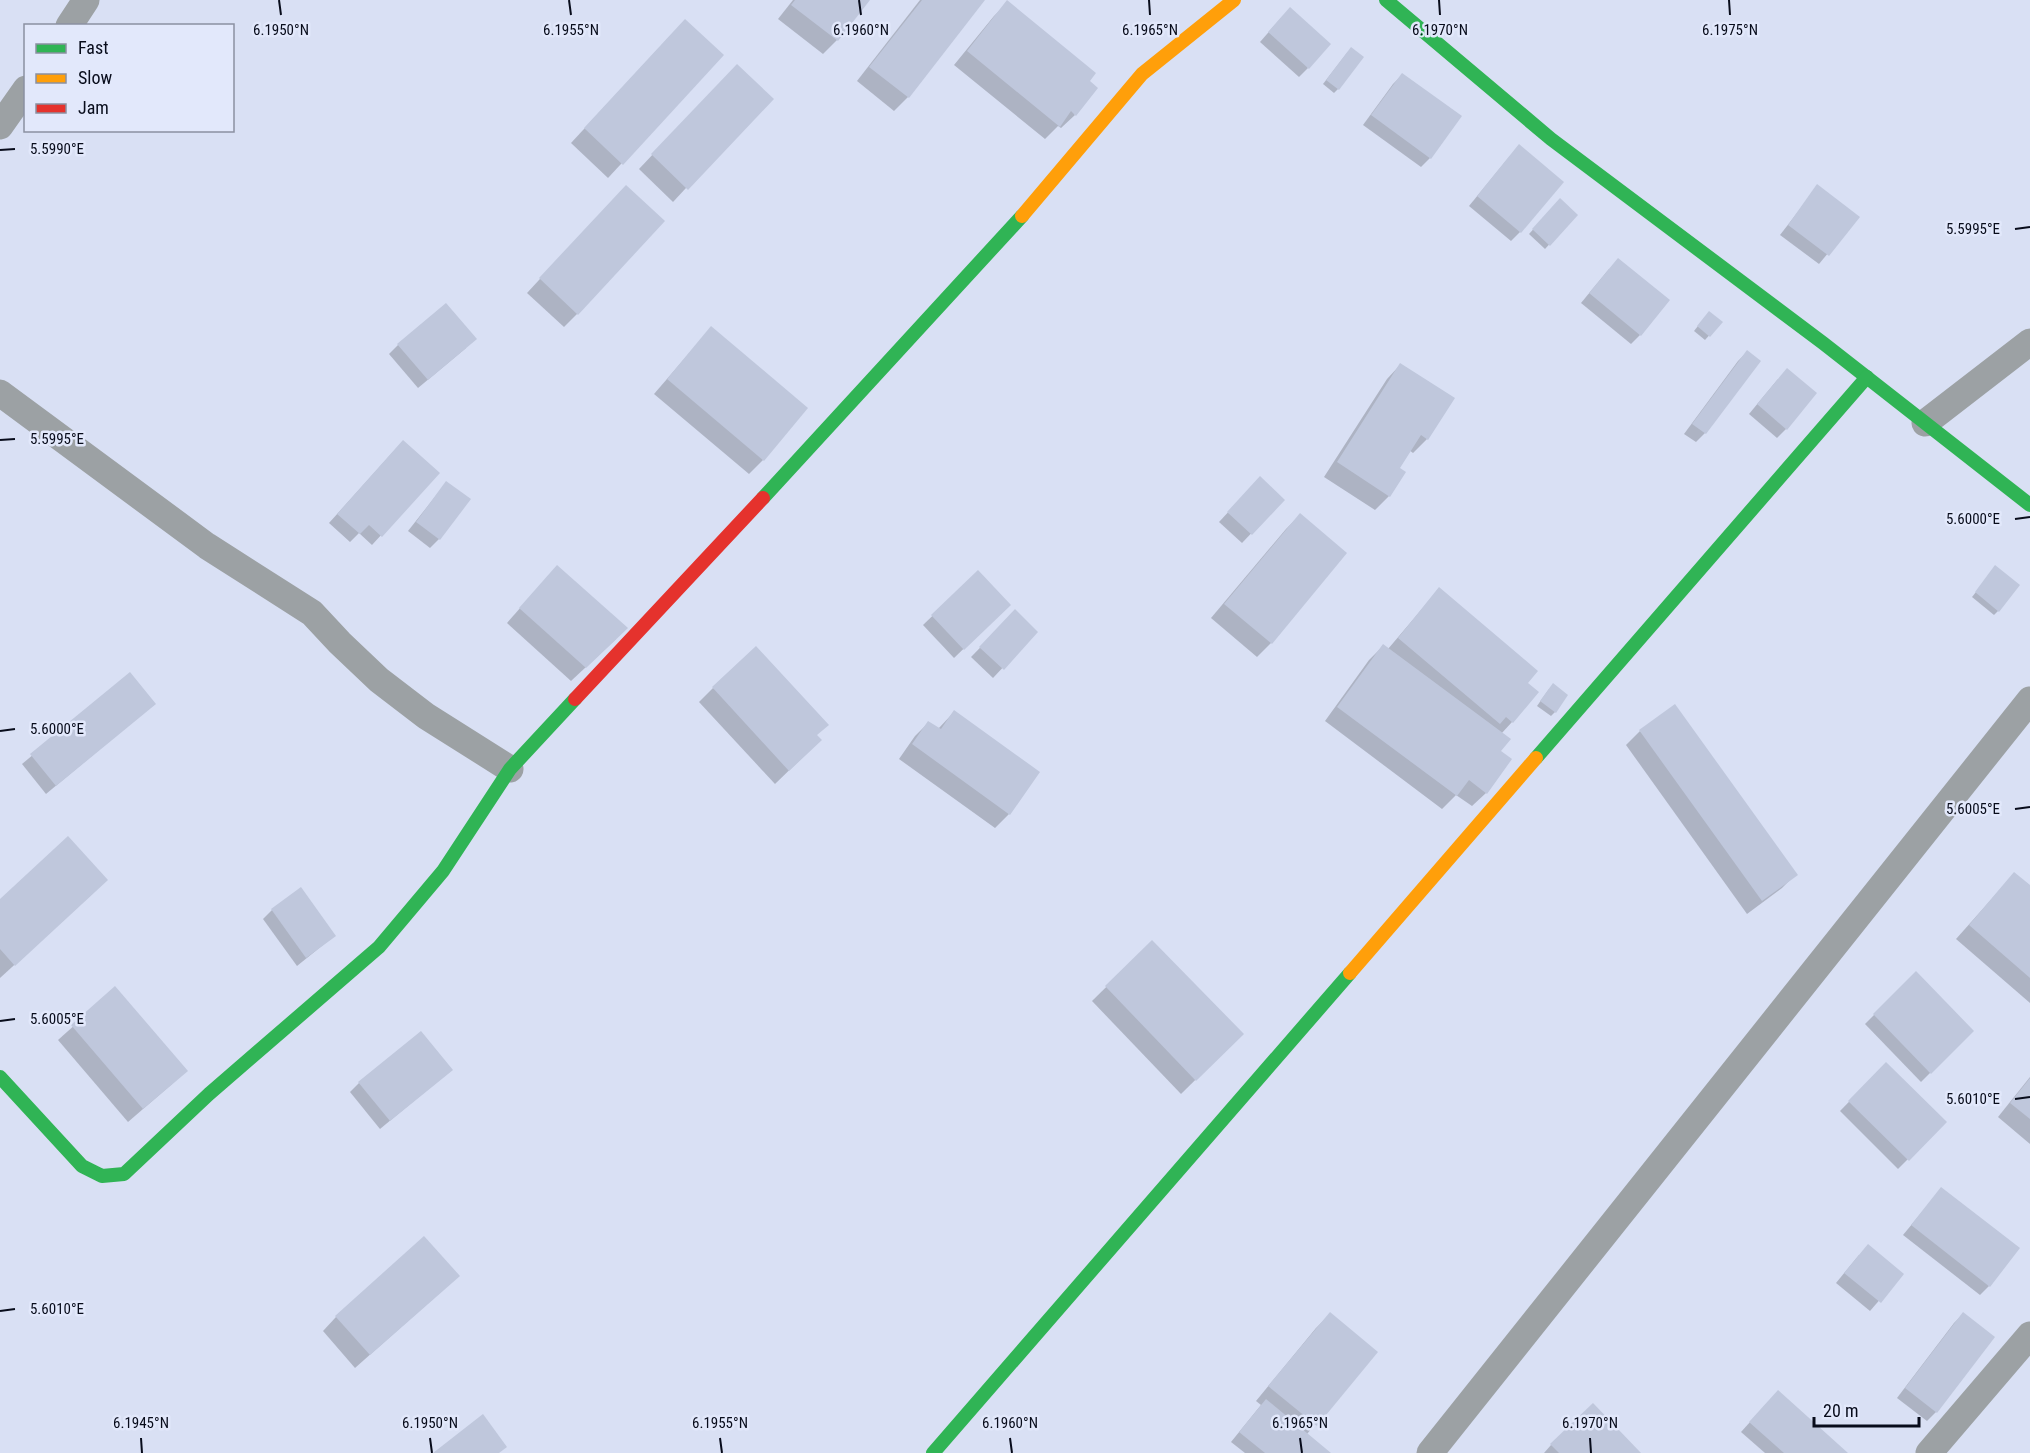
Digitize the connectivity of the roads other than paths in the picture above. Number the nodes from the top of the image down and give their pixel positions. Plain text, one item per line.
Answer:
1 (86, 0) edge
2 (1234, 0) edge
3 (1386, 0) edge
4 (70, 24) edge
5 (24, 92) edge
6 (0, 126) edge
7 (2030, 342) edge
8 (1867, 377) junction
9 (0, 393) edge
10 (1925, 423) junction
11 (2030, 505) edge
12 (2030, 700) edge
13 (510, 769) junction
14 (0, 1077) edge
15 (2030, 1335) edge
16 (933, 1453) edge
17 (1430, 1453) edge
18 (1929, 1453) edge

1 - 4 street
2 - 13 street
3 - 8 street
5 - 6 street
7 - 10 street
8 - 10 street
8 - 16 street
9 - 13 street
10 - 11 street
12 - 17 street
13 - 14 street
15 - 18 street

